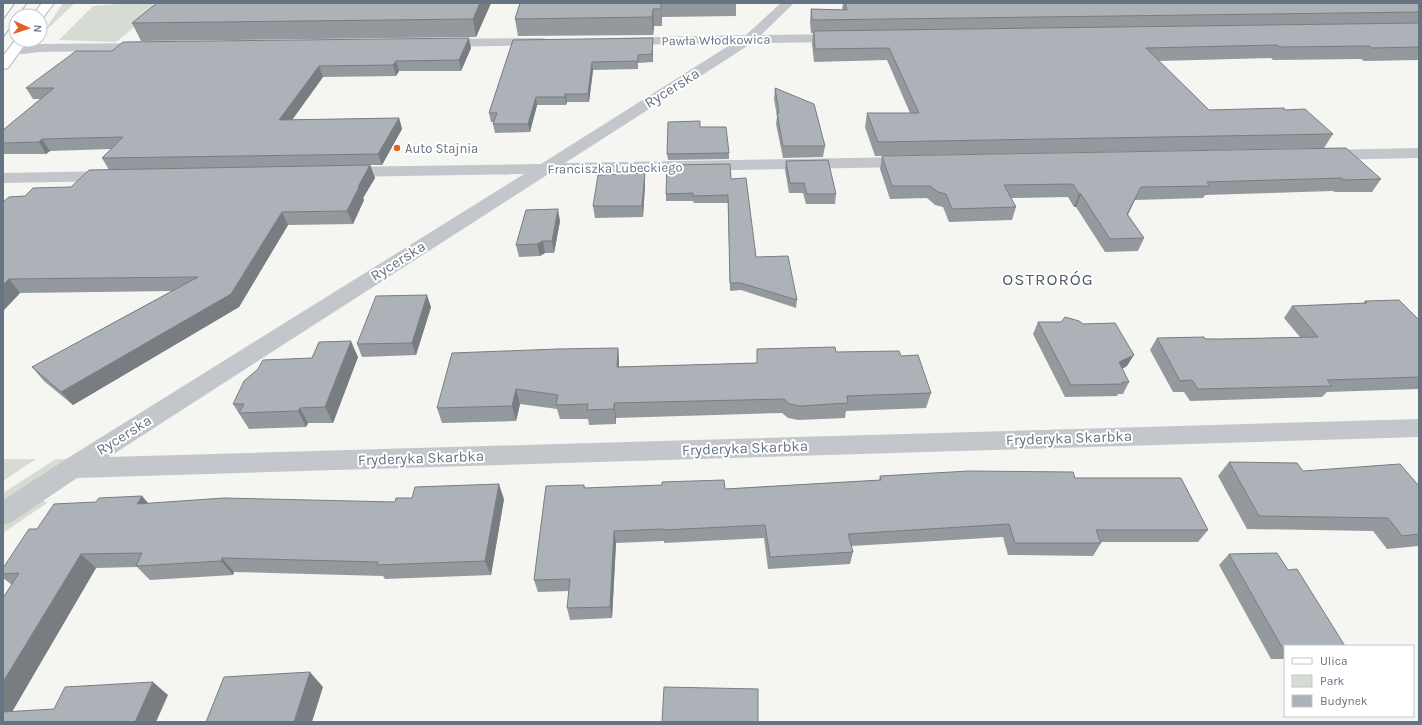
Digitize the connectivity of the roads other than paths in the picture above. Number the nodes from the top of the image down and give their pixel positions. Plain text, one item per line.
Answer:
1 (788, 3) edge
2 (751, 38) junction
3 (855, 38) edge
4 (606, 41) edge
5 (551, 42) edge
6 (424, 43) edge
7 (155, 47) edge
8 (16, 48) edge
9 (48, 48) edge
10 (3, 65) edge
11 (1419, 153) edge
12 (1307, 155) edge
13 (925, 162) edge
14 (544, 169) junction
15 (328, 173) edge
16 (130, 176) edge
17 (3, 178) edge
18 (1419, 428) edge
19 (72, 468) junction
20 (3, 514) edge

1 - 2 street, Rycerska
2 - 3 street, Pawła Włodkowica
2 - 4 street, Pawła Włodkowica
2 - 14 street, Rycerska
5 - 6 street
7 - 9 street
8 - 10 street
11 - 12 street
13 - 14 street, Franciszka Lubeckiego
14 - 15 street, Franciszka Lubeckiego
14 - 19 street, Rycerska
16 - 17 street
18 - 19 street, Fryderyka Skarbka
19 - 20 street, Rycerska

